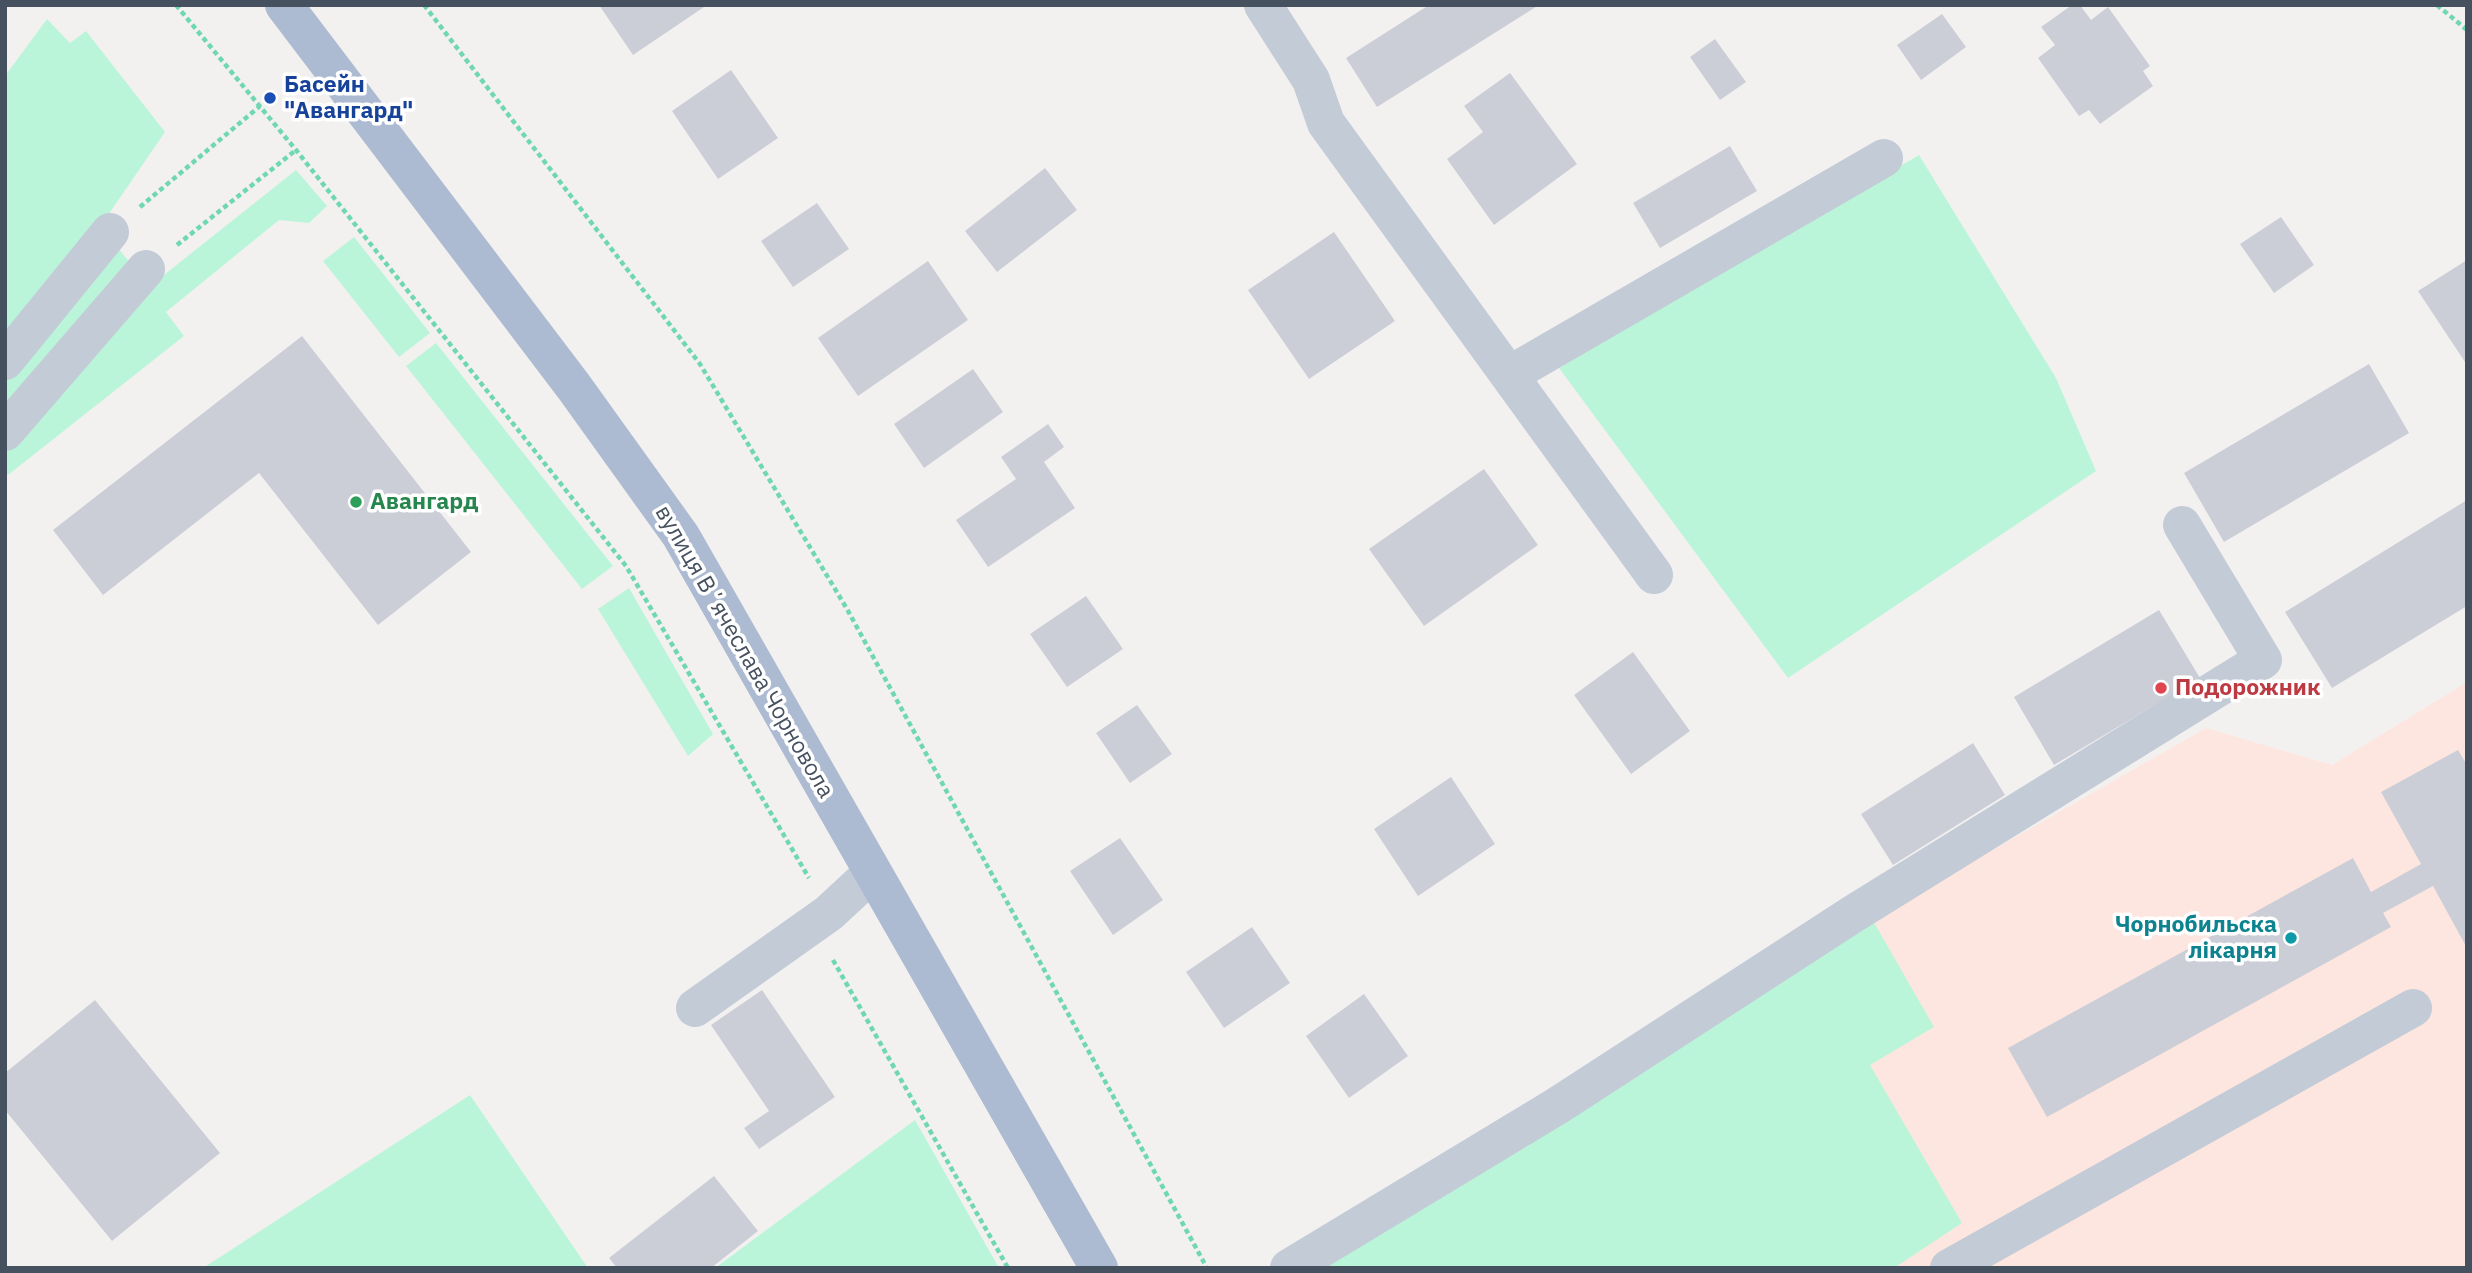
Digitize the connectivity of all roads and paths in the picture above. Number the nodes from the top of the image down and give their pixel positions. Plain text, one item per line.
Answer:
1 (176, 5) edge
2 (284, 5) edge
3 (424, 5) edge
4 (1263, 5) edge
5 (2437, 5) edge
6 (2467, 30) edge
7 (260, 106) junction
8 (296, 150) junction
9 (1884, 158) dead end
10 (110, 232) joint
11 (146, 269) joint
12 (5, 361) edge
13 (1509, 375) junction
14 (5, 432) edge
15 (2182, 525) dead end
16 (1654, 575) dead end
17 (871, 874) junction
18 (829, 913) junction
19 (695, 1008) dead end
20 (2413, 1008) dead end
21 (1009, 1268) edge
22 (1099, 1268) edge
23 (1207, 1268) edge
24 (1289, 1268) edge
25 (1949, 1268) edge

1 - 7 path
2 - 17 main road, вулиця Вʼячеслава Чорновола
3 - 23 path
4 - 13 lane
5 - 6 path
7 - 8 path
7 - 10 path
8 - 11 path
8 - 18 path
9 - 13 lane
10 - 12 lane
11 - 14 lane
13 - 16 lane
15 - 24 lane
17 - 18 lane
17 - 22 main road, вулиця Вʼячеслава Чорновола
18 - 19 lane
18 - 21 path
20 - 25 lane

